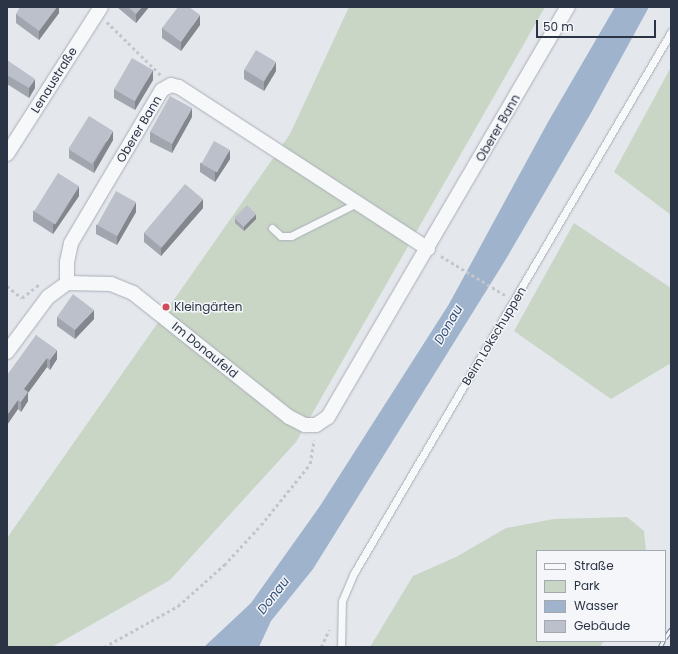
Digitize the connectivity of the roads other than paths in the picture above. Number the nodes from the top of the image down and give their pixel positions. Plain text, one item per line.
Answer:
1 (568, 7) edge
2 (96, 9) edge
3 (671, 32) edge
4 (7, 154) edge
5 (357, 203) junction
6 (272, 228) dead end
7 (428, 249) junction
8 (66, 283) junction
9 (7, 352) edge
10 (316, 426) joint
11 (341, 647) edge

1 - 7 street, Oberer Bann
2 - 4 street, Lenaustraße
3 - 11 lane, Beim Lokschuppen
5 - 6 lane
5 - 7 street, Oberer Bann
5 - 8 street, Oberer Bann
7 - 10 street, Oberer Bann
8 - 9 street
8 - 10 street, Im Donaufeld

